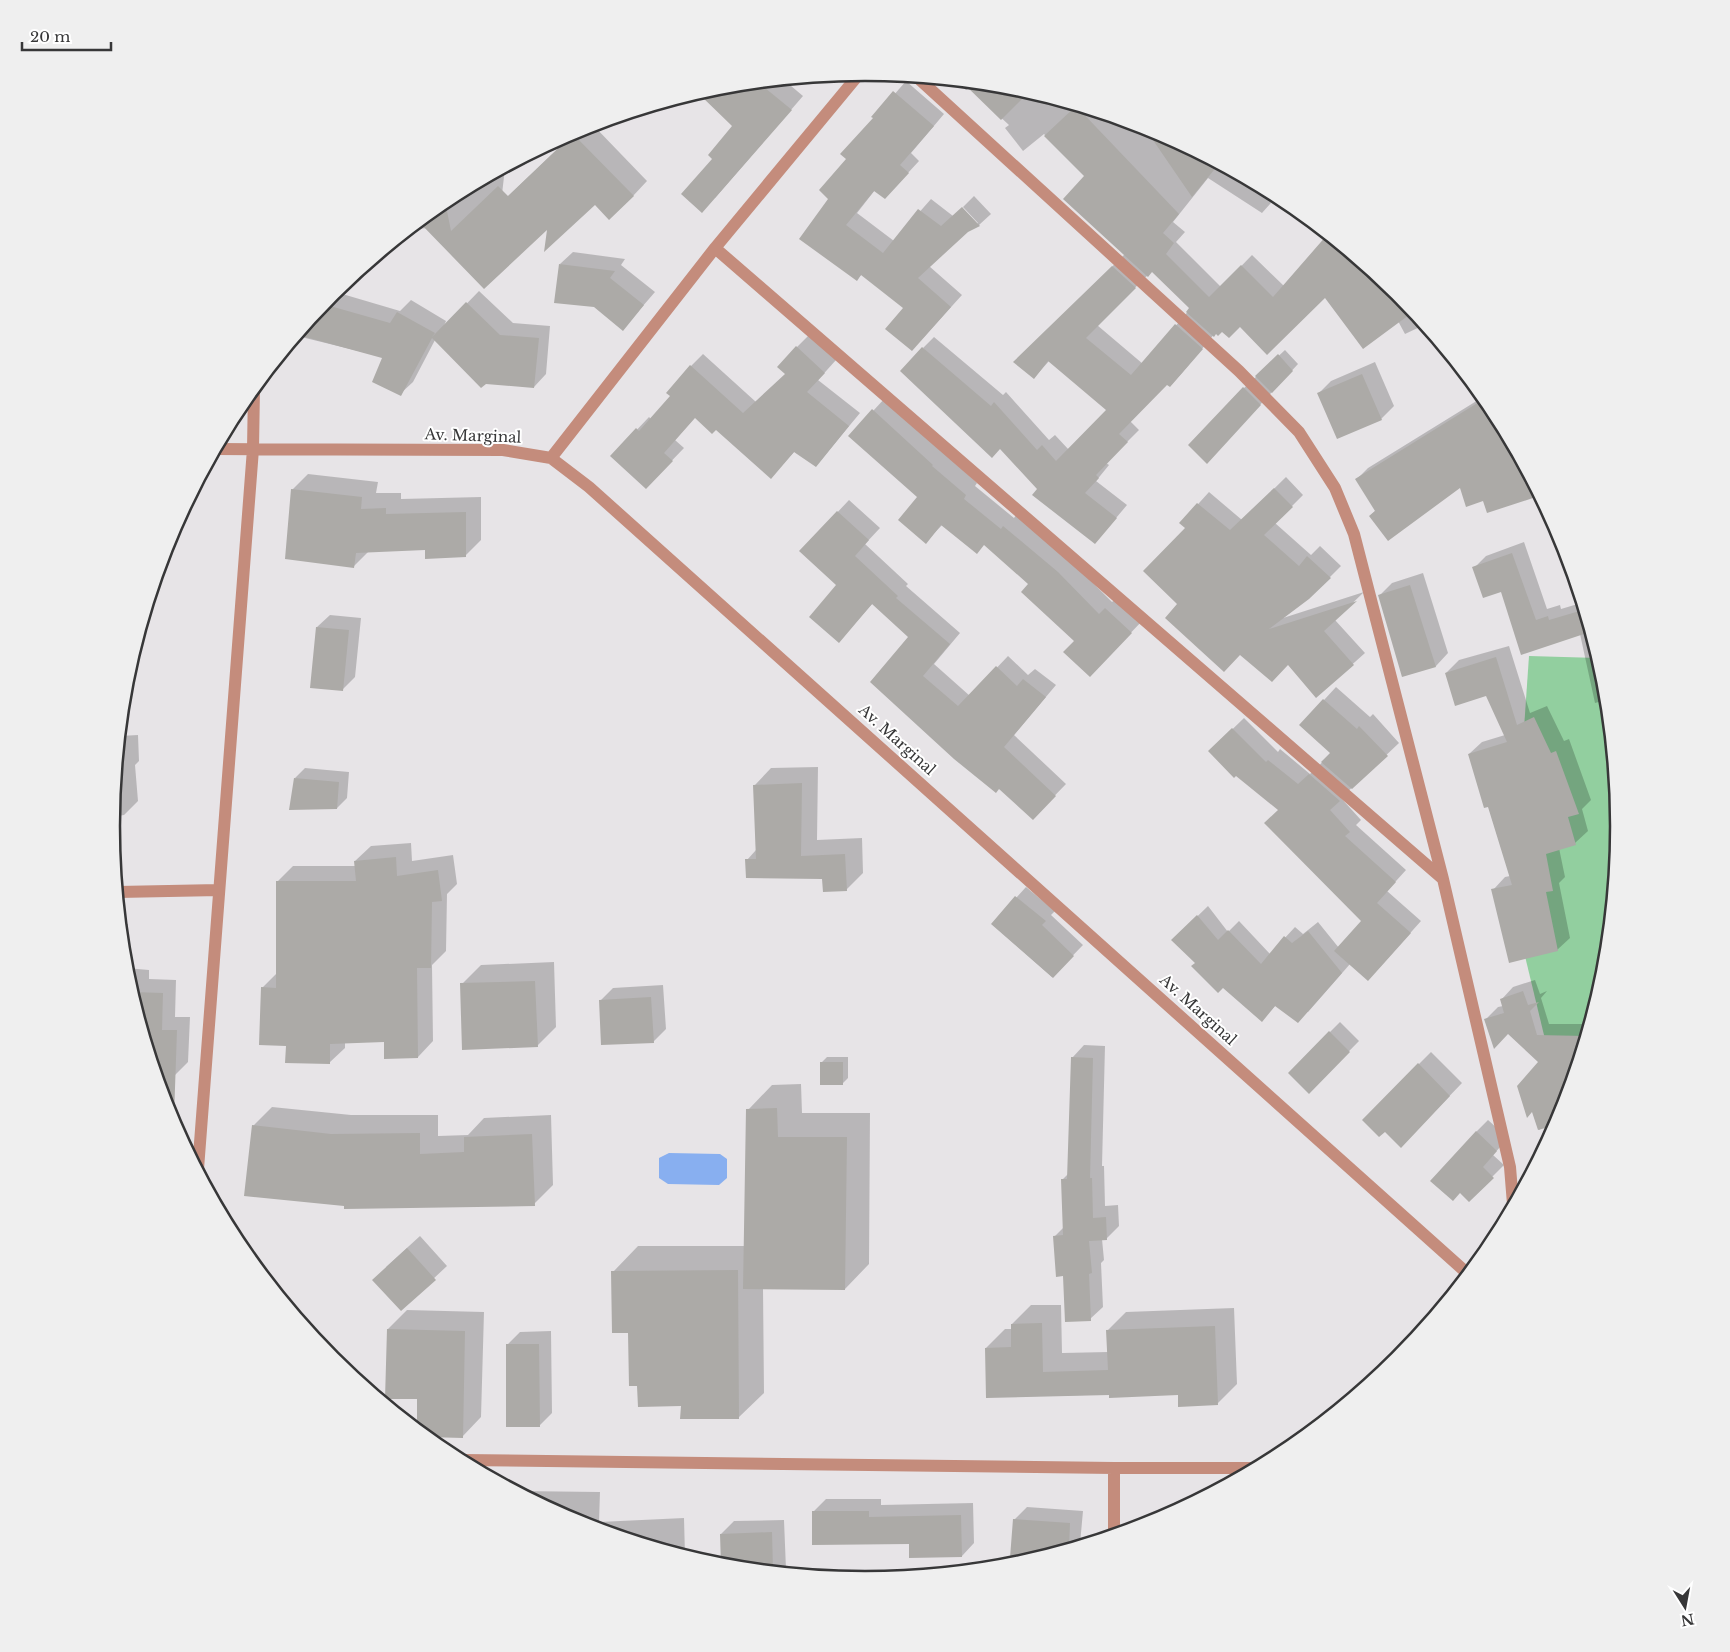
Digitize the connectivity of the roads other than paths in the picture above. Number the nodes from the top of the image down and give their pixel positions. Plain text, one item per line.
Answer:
1 (853, 81) edge
2 (925, 84) edge
3 (715, 248) junction
4 (254, 401) edge
5 (223, 449) edge
6 (253, 449) junction
7 (551, 458) junction
8 (1443, 879) junction
9 (218, 890) junction
10 (124, 892) edge
11 (199, 1158) edge
12 (1512, 1194) edge
13 (1463, 1269) edge
14 (476, 1460) edge
15 (1114, 1468) junction
16 (1242, 1468) edge
17 (1114, 1527) edge

1 - 3 street
2 - 8 street
3 - 7 street
3 - 8 street
4 - 6 street
5 - 6 street, Av. Marginal
6 - 7 street, Av. Marginal
6 - 9 street
7 - 13 street, Av. Marginal
8 - 12 street
9 - 10 street
9 - 11 street
14 - 15 street
15 - 16 street
15 - 17 street

